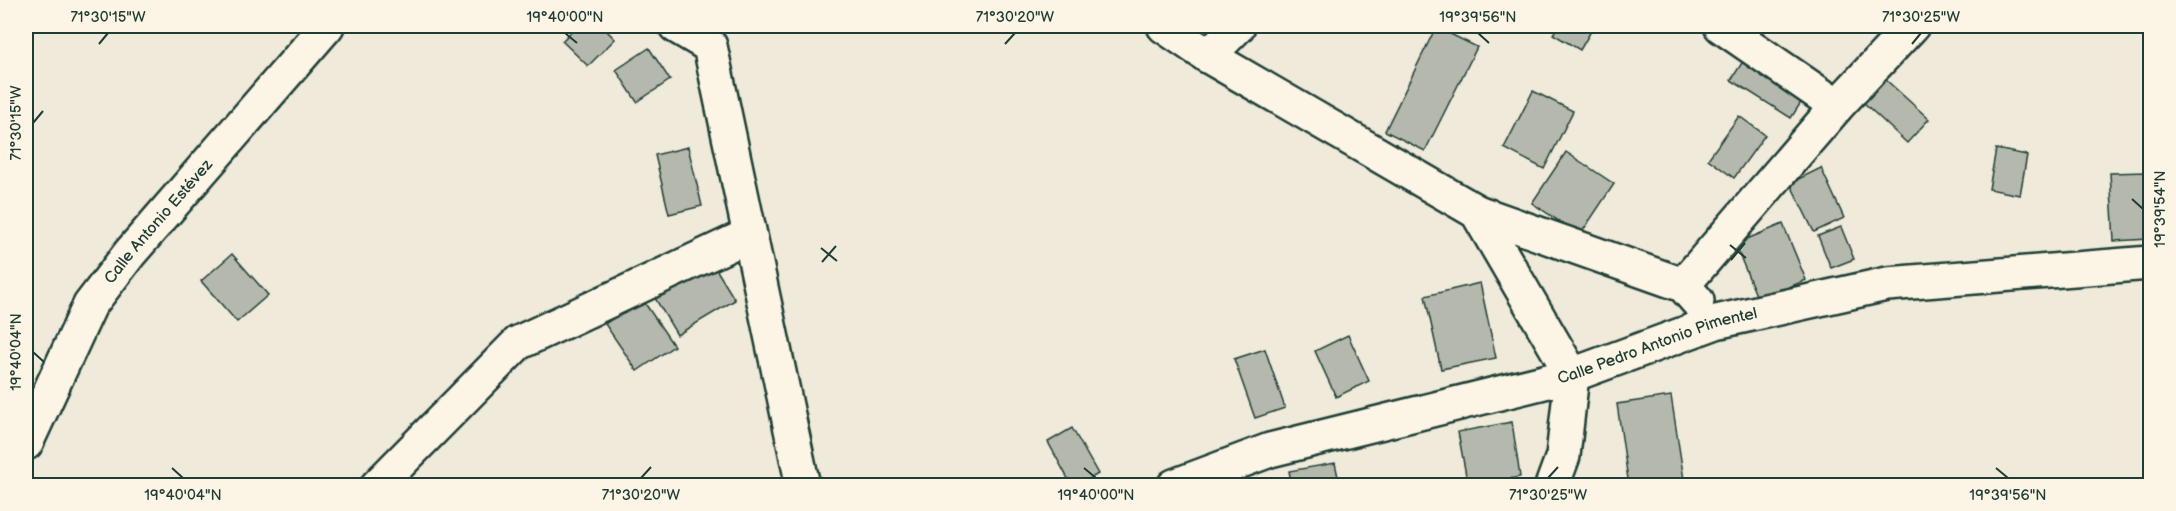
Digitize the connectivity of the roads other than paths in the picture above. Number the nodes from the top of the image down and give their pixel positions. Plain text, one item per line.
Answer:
1 (327, 26) edge
2 (676, 26) edge
3 (1164, 26) edge
4 (1238, 26) edge
5 (1721, 26) edge
6 (1912, 26) edge
7 (1208, 56) junction
8 (1837, 106) junction
9 (1477, 212) junction
10 (749, 235) junction
11 (2151, 263) edge
12 (1683, 285) junction
13 (1716, 322) junction
14 (1572, 375) junction
15 (26, 443) edge
16 (377, 486) edge
17 (803, 486) edge
18 (1174, 486) edge
19 (1552, 486) edge

1 - 15 street, Calle Antonio Estévez
2 - 10 street
3 - 7 street
4 - 7 street
5 - 8 street
6 - 8 street
7 - 9 street
8 - 12 street
9 - 12 street
9 - 14 street
10 - 16 street
10 - 17 street
11 - 13 street, Calle Pedro Antonio Pimentel
12 - 13 street
13 - 14 street, Calle Pedro Antonio Pimentel
14 - 18 street, Calle Pedro Antonio Pimentel
14 - 19 street

